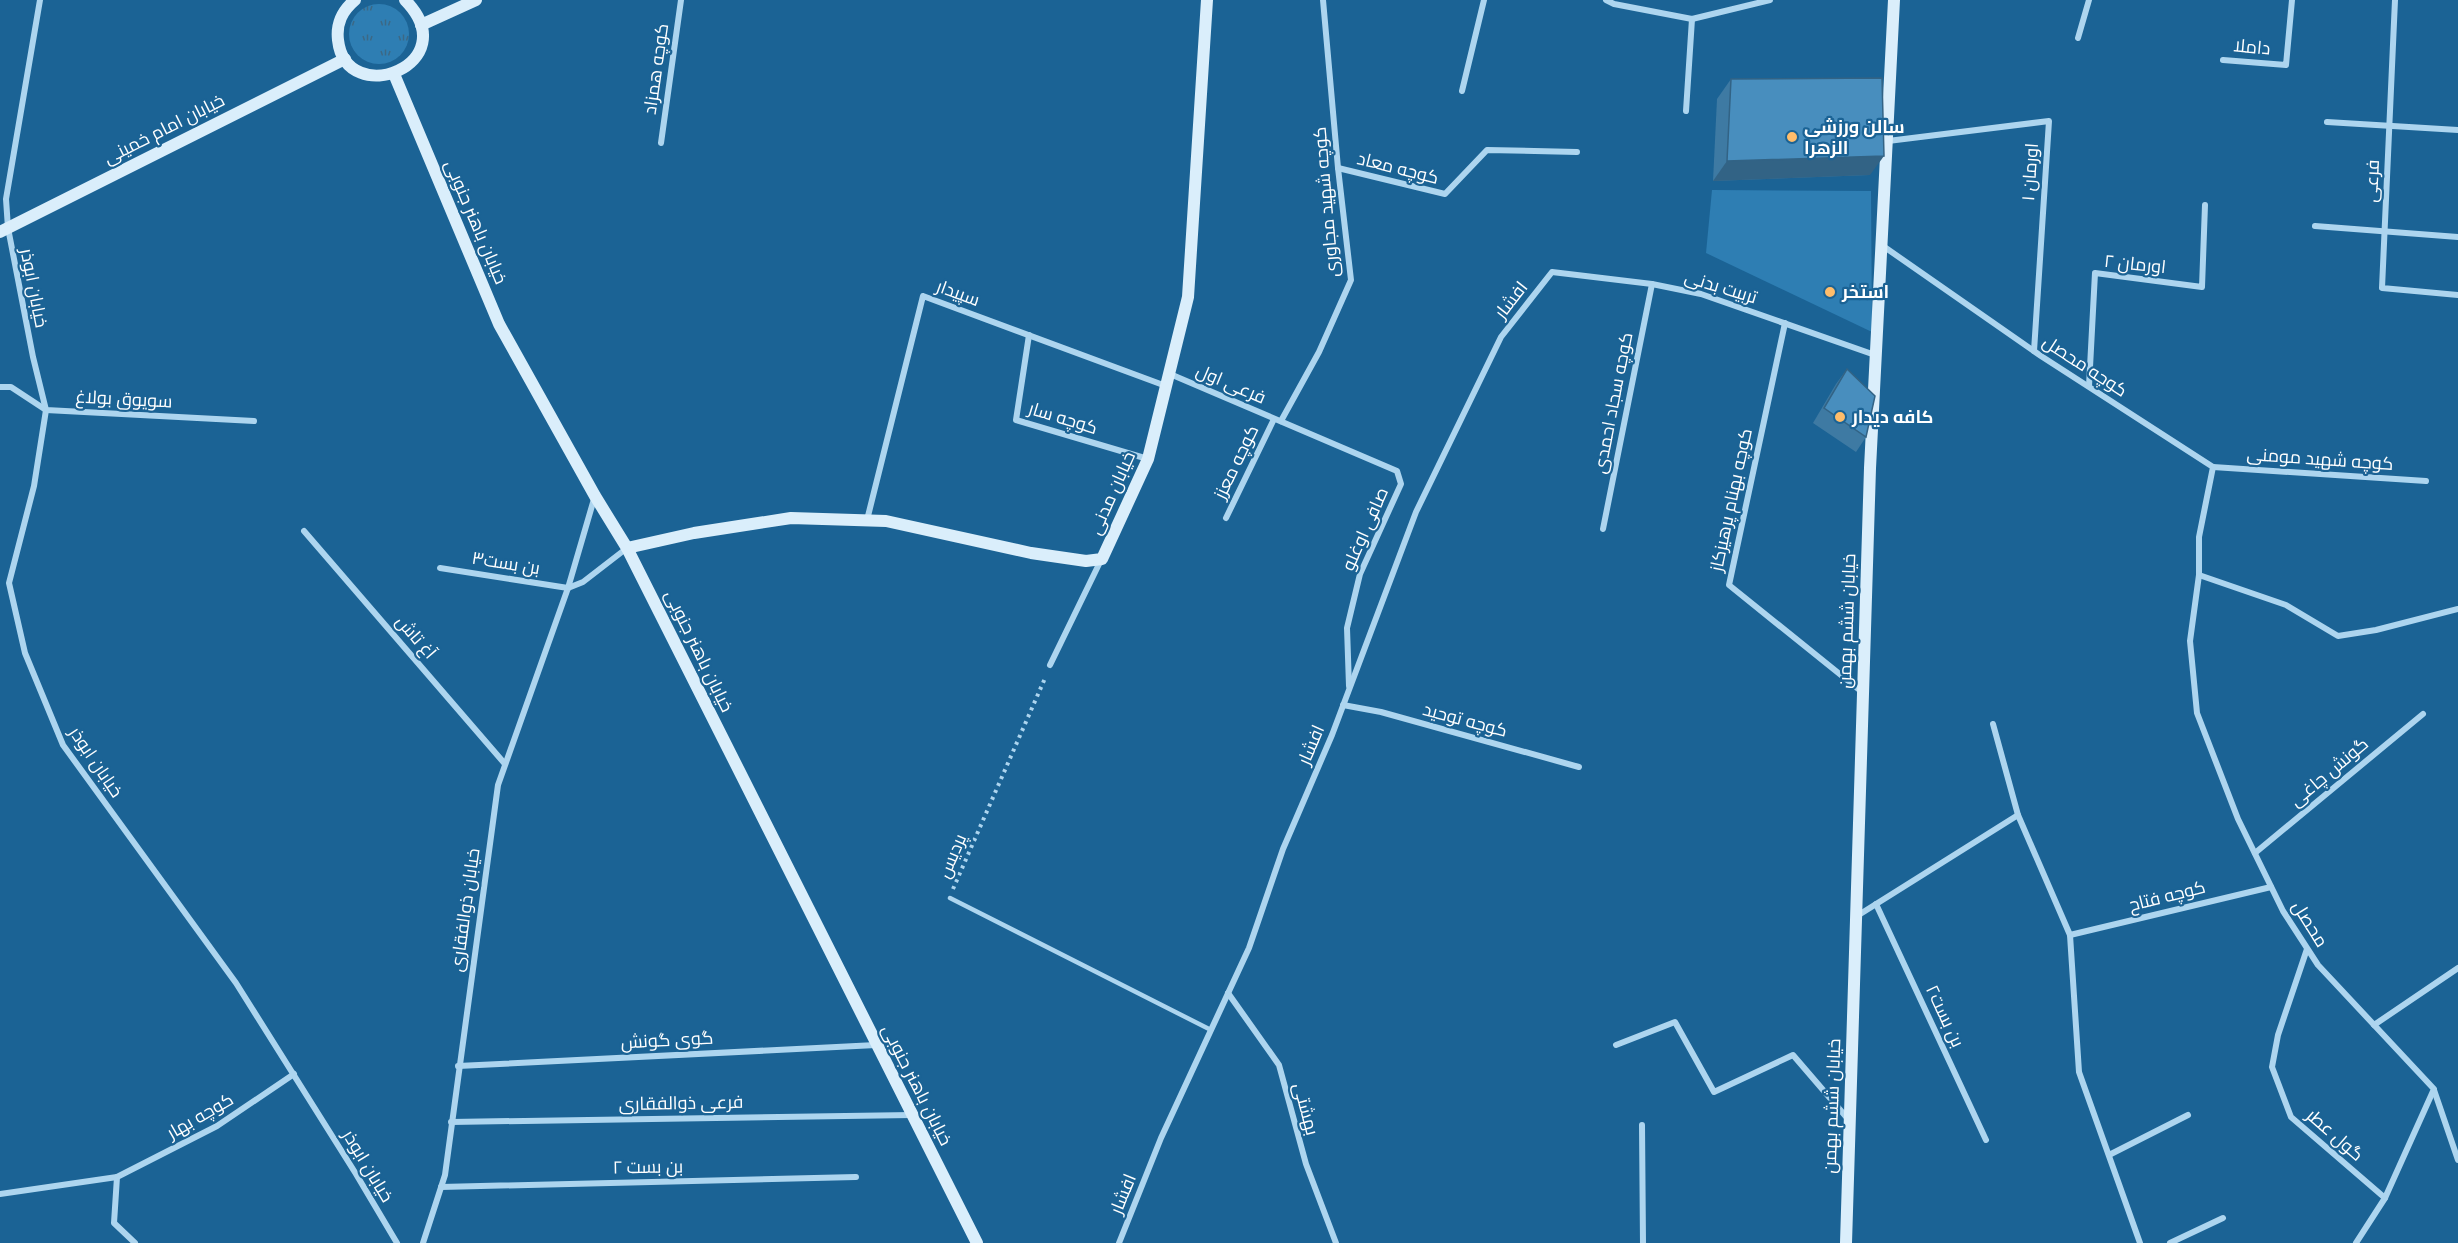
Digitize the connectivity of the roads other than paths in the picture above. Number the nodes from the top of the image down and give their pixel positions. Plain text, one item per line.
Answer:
1 (40, 0) edge
2 (355, 0) edge
3 (405, 0) edge
4 (476, 0) edge
5 (681, 0) edge
6 (1207, 0) edge
7 (1323, 0) edge
8 (1484, 0) edge
9 (1606, 0) edge
10 (1770, 0) edge
11 (1894, 0) edge
12 (2089, 0) edge
13 (2292, 0) edge
14 (2396, 0) edge
15 (1692, 19) junction
16 (421, 25) junction
17 (2078, 38) dead end
18 (345, 58) junction
19 (2223, 60) dead end
20 (394, 74) junction
21 (1462, 91) dead end
22 (1686, 111) dead end
23 (2327, 122) dead end
24 (2390, 126) junction
25 (2458, 130) edge
26 (1888, 141) junction
27 (661, 143) dead end
28 (1577, 152) dead end
29 (1338, 168) junction
30 (2205, 205) dead end
31 (2315, 226) dead end
32 (4, 230) edge
33 (2385, 231) junction
34 (2458, 237) edge
35 (1883, 246) junction
36 (1552, 272) joint
37 (1652, 284) junction
38 (2458, 295) edge
39 (1785, 323) junction
40 (1029, 335) junction
41 (2034, 351) junction
42 (1875, 355) junction
43 (1169, 373) junction
44 (1166, 386) junction
45 (2089, 386) junction
46 (0, 387) edge
47 (46, 410) junction
48 (1274, 418) junction
49 (254, 421) dead end
50 (1281, 421) junction
51 (1148, 459) junction
52 (2213, 467) junction
53 (2426, 481) dead end
54 (595, 496) junction
55 (1226, 518) dead end
56 (867, 520) junction
57 (1603, 529) dead end
58 (304, 531) dead end
59 (627, 548) junction
60 (1102, 559) junction
61 (440, 568) dead end
62 (2199, 575) junction
63 (0, 583) edge
64 (9, 583) junction
65 (568, 588) junction
66 (2458, 609) edge
67 (1050, 665) road end
68 (1349, 689) junction
69 (1863, 693) junction
70 (1343, 705) junction
71 (2423, 714) dead end
72 (1993, 724) dead end
73 (505, 764) junction
74 (1579, 767) dead end
75 (2018, 815) junction
76 (2255, 853) junction
77 (2271, 886) junction
78 (950, 898) road end
79 (1876, 904) junction
80 (1856, 916) junction
81 (2070, 935) junction
82 (2307, 949) junction
83 (2458, 968) edge
84 (1228, 993) junction
85 (2374, 1025) junction
86 (1211, 1030) junction
87 (876, 1045) junction
88 (1616, 1045) dead end
89 (458, 1066) junction
90 (294, 1074) junction
91 (2434, 1089) junction
92 (912, 1115) junction
93 (2188, 1115) dead end
94 (451, 1122) junction
95 (1850, 1122) junction
96 (1642, 1125) dead end
97 (1986, 1140) dead end
98 (2109, 1155) junction
99 (2458, 1160) edge
100 (117, 1177) junction
101 (856, 1177) dead end
102 (441, 1187) junction
103 (0, 1194) edge
104 (2385, 1198) junction
105 (2223, 1218) dead end
106 (135, 1243) edge
107 (397, 1243) edge
108 (423, 1243) edge
109 (977, 1243) edge
110 (1119, 1243) edge
111 (1336, 1243) edge
112 (1643, 1243) edge
113 (1846, 1243) edge
114 (2140, 1243) edge
115 (2170, 1243) edge
116 (2356, 1243) edge

1 - 32 street, خیابان ابوذر
2 - 18 street
3 - 16 street
4 - 16 street
5 - 27 street, کوچه همزاد
6 - 43 street, خیابان مدنی
7 - 29 street, کوچه شهید مجاوری
8 - 21 street
9 - 15 street
10 - 15 street
11 - 26 street, خیابان ششم بهمن
12 - 17 street
13 - 19 street, داملا
14 - 24 street, فرعی
15 - 22 street
16 - 20 street
18 - 20 street
18 - 32 street, خیابان امام خمینی
20 - 54 street, خیابان باهنر جنوبی
23 - 24 street
24 - 25 street
24 - 33 street, فرعی
26 - 35 street, خیابان ششم بهمن
26 - 41 street, اورمان ۱
28 - 29 street, کوچه معاد
29 - 50 street, کوچه شهید مجاوری
30 - 45 street, اورمان ۲
31 - 33 street
32 - 47 street, خیابان ابوذر
33 - 34 street
33 - 38 street, فرعی
35 - 41 street, کوچه محصل
35 - 42 street, خیابان ششم بهمن
36 - 37 street, تربیت بدنی
36 - 68 street, افشار
37 - 39 street, تربیت بدنی
37 - 57 street, کوچه سجاد احمدی
39 - 42 street, تربیت بدنی
39 - 69 street, کوچه بهنام پرهیزکاز
40 - 44 street, سپیدار
40 - 51 street, کوچه سار
40 - 56 street, سپیدار
41 - 45 street, کوچه محصل
42 - 69 street, خیابان ششم بهمن
43 - 44 street, خیابان مدنی
43 - 48 street, فرعی اول
44 - 51 street, خیابان مدنی
45 - 52 street, کوچه محصل
46 - 47 street
47 - 49 street, سویوق بولاغ
47 - 64 street, خیابان ابوذر
48 - 50 street, فرعی اول
48 - 55 street, کوچه معزز
50 - 68 street, صافی اوغلو
51 - 60 street, خیابان مدنی
52 - 53 street, کوچه شهید مومنی
52 - 62 street, محصل
54 - 59 street, خیابان باهنر جنوبی
54 - 65 street, خیابان ذوالفقاری
56 - 59 street, خیابان مدنی
56 - 60 street, خیابان مدنی
58 - 73 street, آغ تاش
59 - 65 street
59 - 87 street, خیابان باهنر جنوبی
60 - 67 street
61 - 65 street, بن بست۳
62 - 66 street
62 - 76 street, محصل
63 - 64 street
64 - 90 street, خیابان ابوذر
65 - 73 street, خیابان ذوالفقاری
68 - 70 street, افشار
69 - 80 street, خیابان ششم بهمن
70 - 74 street, کوچه توحید
70 - 84 street, افشار
71 - 76 street, گونش چاغی
72 - 75 street
73 - 89 street, خیابان ذوالفقاری
75 - 79 street
75 - 81 street
76 - 77 street, محصل
77 - 81 street, کوچه فتاح
77 - 82 street, محصل
78 - 86 lane, پردیس
79 - 80 street
79 - 97 street, بن بست۲
80 - 95 street, خیابان ششم بهمن
81 - 98 street
82 - 85 street, محصل
82 - 104 street, گول عطر
83 - 85 street
84 - 86 street, افشار
84 - 111 street, بهشتی
85 - 91 street, محصل
86 - 110 street, افشار
87 - 89 street, گوی گونش
87 - 92 street, خیابان باهنر جنوبی
88 - 95 street
89 - 94 street, خیابان ذوالفقاری
90 - 100 street, کوچه بهار
90 - 107 street, خیابان ابوذر
91 - 99 street
91 - 104 street
92 - 94 street, فرعی ذوالفقاری
92 - 109 street, خیابان باهنر جنوبی
93 - 98 street
94 - 102 street, خیابان ذوالفقاری
95 - 113 street, خیابان ششم بهمن
96 - 112 street
98 - 114 street
100 - 103 street, کوچه بهار
100 - 106 street
101 - 102 street, بن بست ۲
102 - 108 street, خیابان ذوالفقاری
104 - 116 street
105 - 115 street

